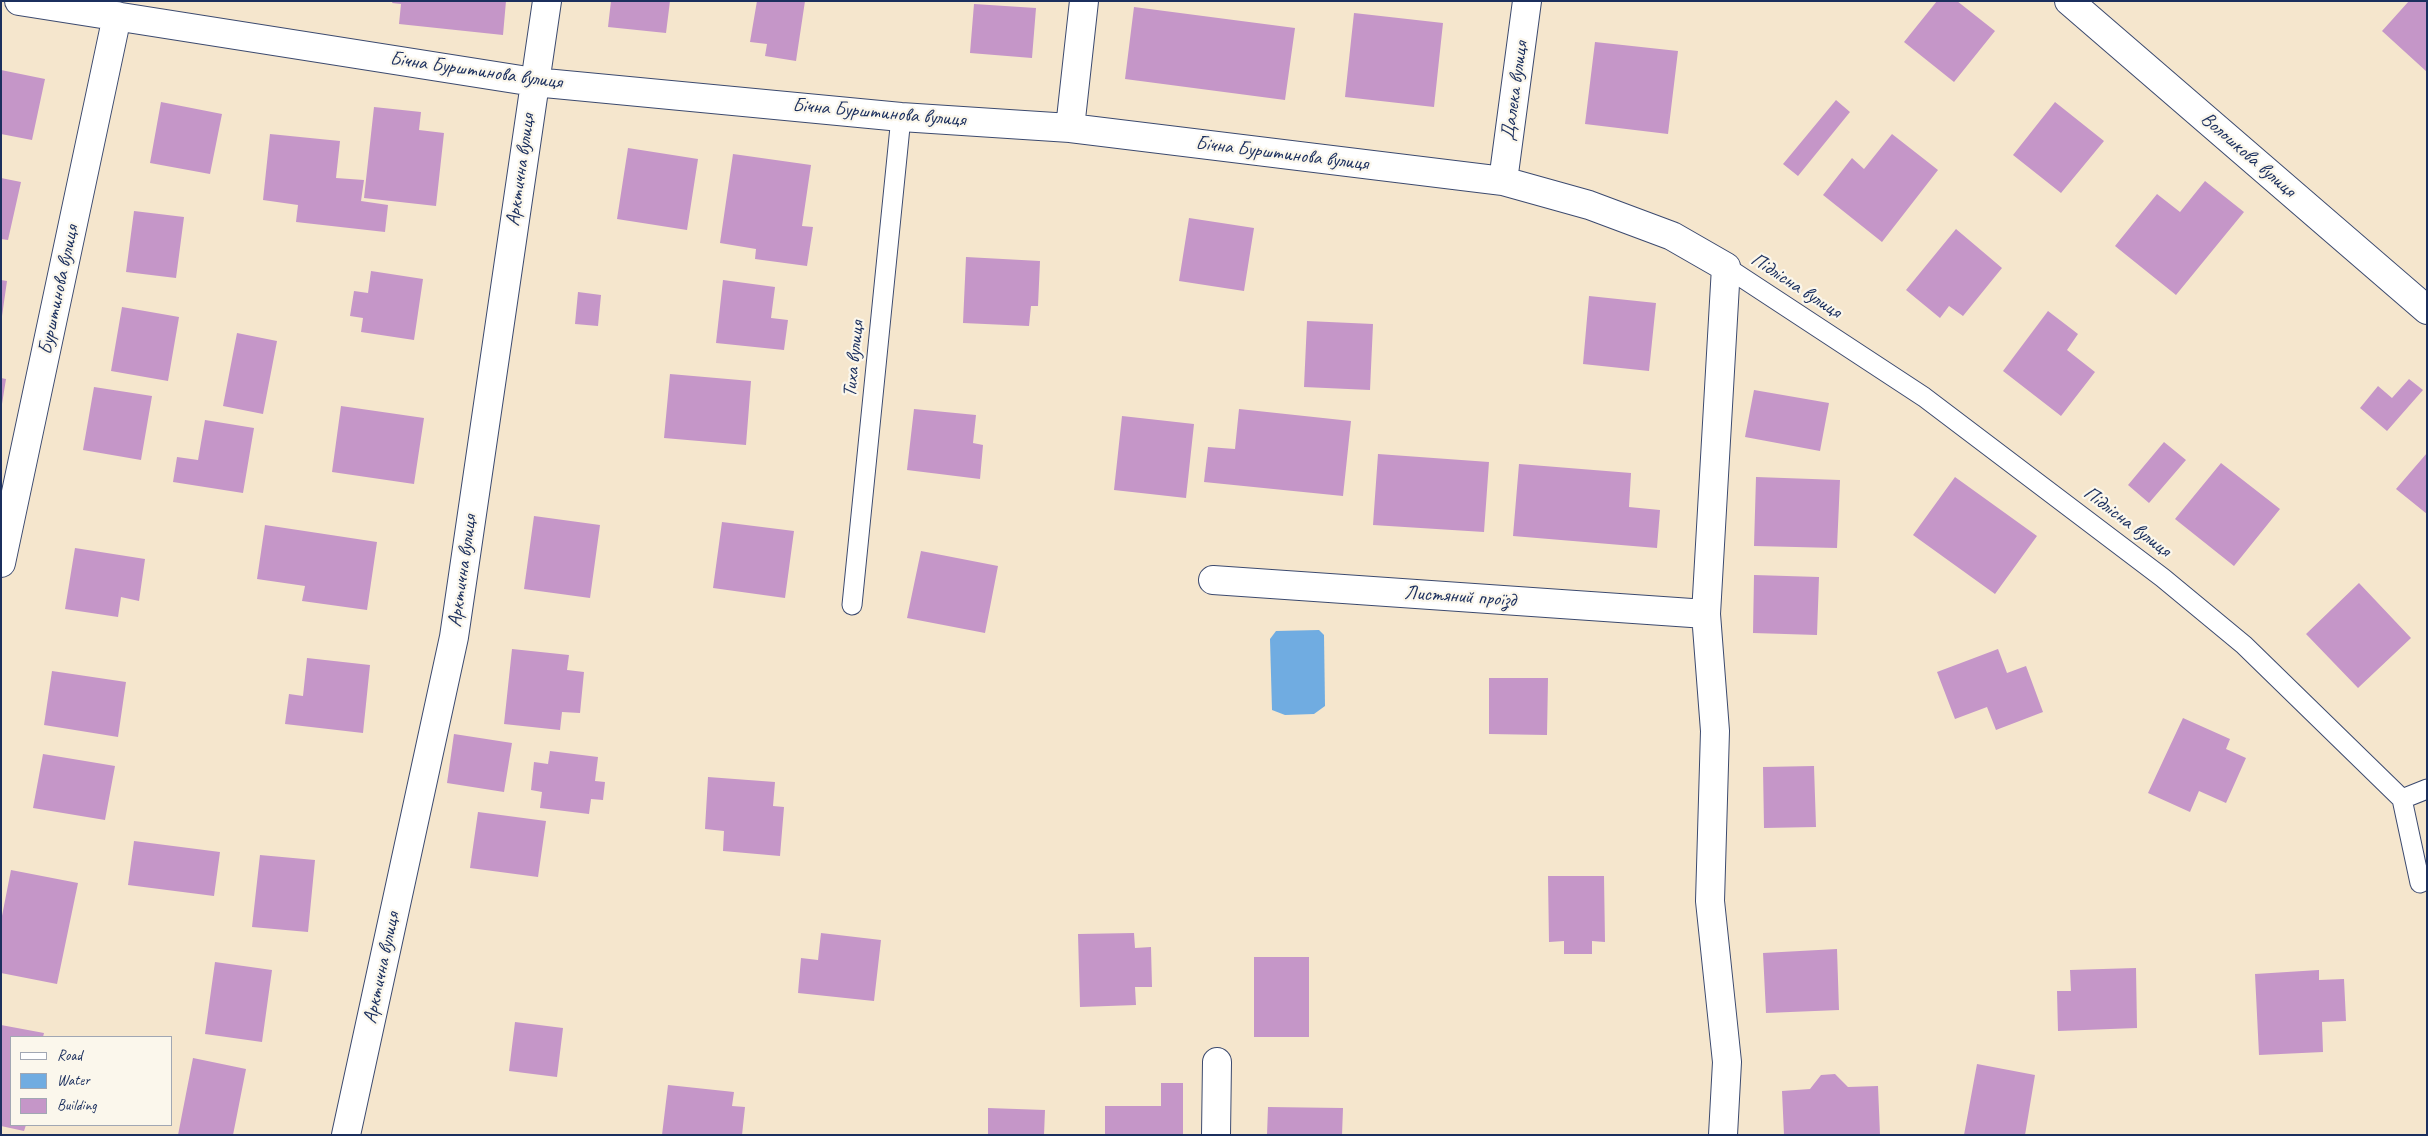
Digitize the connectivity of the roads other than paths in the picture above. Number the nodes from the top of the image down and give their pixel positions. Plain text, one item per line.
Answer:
1 (19, 1) edge
2 (547, 1) edge
3 (1084, 1) edge
4 (1527, 1) edge
5 (2069, 1) edge
6 (117, 16) junction
7 (534, 82) junction
8 (901, 117) junction
9 (1070, 128) junction
10 (1503, 181) junction
11 (1726, 267) junction
12 (2427, 310) edge
13 (1, 563) edge
14 (1214, 580) dead end
15 (852, 605) dead end
16 (1706, 614) junction
17 (2427, 789) edge
18 (2402, 799) junction
19 (2420, 883) dead end
20 (1217, 1062) dead end
21 (346, 1135) edge
22 (1216, 1135) edge
23 (1722, 1135) edge

1 - 6 street, Бічна Бурштинова вулиця
2 - 7 street, Арктична вулиця
3 - 9 street
4 - 10 street, Далека вулиця
5 - 12 street, Волошкова вулиця
6 - 7 street, Бічна Бурштинова вулиця
6 - 13 street, Бурштинова вулиця
7 - 8 street, Бічна Бурштинова вулиця
7 - 21 street, Арктична вулиця
8 - 9 street, Бічна Бурштинова вулиця
8 - 15 lane, Тиха вулиця
9 - 10 street, Бічна Бурштинова вулиця
10 - 11 street, Бічна Бурштинова вулиця
11 - 16 street
11 - 18 lane, Підлісна вулиця
14 - 16 street, Листяний проїзд
16 - 23 street
17 - 18 lane
18 - 19 lane
20 - 22 street

